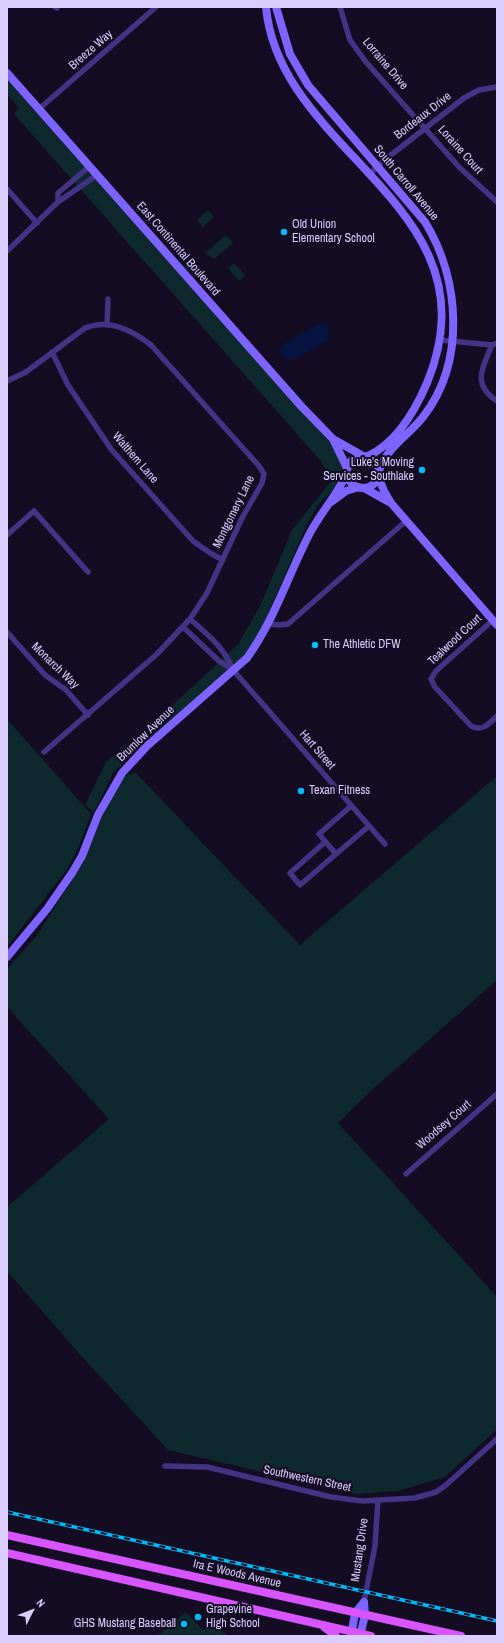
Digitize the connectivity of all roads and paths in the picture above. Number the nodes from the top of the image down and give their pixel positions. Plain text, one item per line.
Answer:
1 (156, 7) edge
2 (266, 7) edge
3 (276, 7) edge
4 (340, 7) edge
5 (7, 73) edge
6 (497, 87) edge
7 (40, 109) junction
8 (426, 128) junction
9 (90, 166) junction
10 (378, 166) junction
11 (370, 174) junction
12 (97, 175) junction
13 (7, 190) edge
14 (58, 202) junction
15 (497, 202) edge
16 (37, 223) junction
17 (7, 251) edge
18 (108, 299) dead end
19 (107, 325) junction
20 (440, 340) junction
21 (452, 341) junction
22 (495, 344) edge
23 (52, 352) junction
24 (7, 381) edge
25 (497, 401) edge
26 (333, 438) junction
27 (365, 456) junction
28 (347, 471) junction
29 (378, 473) junction
30 (361, 487) junction
31 (391, 503) junction
32 (327, 505) junction
33 (406, 521) junction
34 (7, 535) edge
35 (223, 560) junction
36 (88, 572) dead end
37 (190, 619) junction
38 (495, 622) edge
39 (269, 624) junction
40 (183, 627) junction
41 (7, 632) edge
42 (233, 670) junction
43 (88, 715) junction
44 (497, 716) edge
45 (44, 752) dead end
46 (351, 806) junction
47 (369, 826) junction
48 (326, 842) junction
49 (385, 844) dead end
50 (336, 854) junction
51 (7, 957) edge
52 (497, 1094) edge
53 (406, 1174) dead end
54 (497, 1439) edge
55 (165, 1466) dead end
56 (378, 1500) junction
57 (7, 1535) edge
58 (7, 1553) edge
59 (364, 1602) junction
60 (355, 1613) junction
61 (365, 1615) junction
62 (320, 1624) junction
63 (351, 1634) edge
64 (360, 1635) edge
65 (336, 1636) edge
66 (371, 1636) edge
67 (461, 1636) edge

1 - 7 street, Breeze Way
2 - 11 main road, South Carroll Avenue
3 - 10 main road, South Carroll Avenue
4 - 8 street, Lorraine Drive
5 - 7 main road, East Continental Boulevard
6 - 8 street, Bordeaux Drive
7 - 9 main road, East Continental Boulevard
8 - 10 street, Bordeaux Drive
8 - 15 street, Loraine Court
9 - 12 main road, East Continental Boulevard
9 - 14 street
10 - 11 street, Bordeaux Drive
10 - 21 main road, South Carroll Avenue
11 - 20 main road, South Carroll Avenue
12 - 14 street
12 - 26 main road, East Continental Boulevard
13 - 16 street
14 - 16 street
16 - 17 street
18 - 19 street
19 - 23 street, Montgomery Lane
19 - 35 street, Montgomery Lane
20 - 21 street
20 - 27 main road, South Carroll Avenue
21 - 22 street
21 - 29 main road, South Carroll Avenue
22 - 25 street
23 - 24 street, Montgomery Lane
23 - 35 street, Walthem Lane
26 - 27 main road, East Continental Boulevard
26 - 28 main road, East Continental Boulevard
27 - 28 main road
27 - 29 main road
28 - 30 main road
28 - 32 main road, Brumlow Avenue
29 - 30 main road
29 - 31 main road
30 - 31 main road
30 - 32 main road, Brumlow Avenue
31 - 33 main road
32 - 39 main road, Brumlow Avenue
33 - 38 main road
33 - 39 street
34 - 36 street
35 - 37 street, Montgomery Lane
37 - 40 street, Montgomery Lane
37 - 42 street
38 - 44 street, Tealwood Court
39 - 42 main road, Brumlow Avenue
40 - 42 street
40 - 43 street, Montgomery Lane
41 - 43 street, Monarch Way
42 - 46 street, Hart Street
42 - 51 main road, Brumlow Avenue
43 - 45 street, Montgomery Lane
46 - 47 street, Hart Street
46 - 48 street
47 - 49 street, Hart Street
47 - 50 street
48 - 50 street
48 - 50 street
52 - 53 street, Woodsey Court
54 - 56 street, Southwestern Street
55 - 56 street, Southwestern Street
56 - 59 street, Mustang Drive
57 - 60 main road, Ira E Woods Avenue
58 - 62 main road
59 - 60 main road, Mustang Drive
59 - 61 main road, Mustang Drive
60 - 61 main road, Ira E Woods Avenue
60 - 63 main road
61 - 64 main road, Mustang Drive
61 - 67 main road, Ira E Woods Avenue
62 - 63 main road
62 - 65 main road
63 - 64 main road
64 - 66 main road

